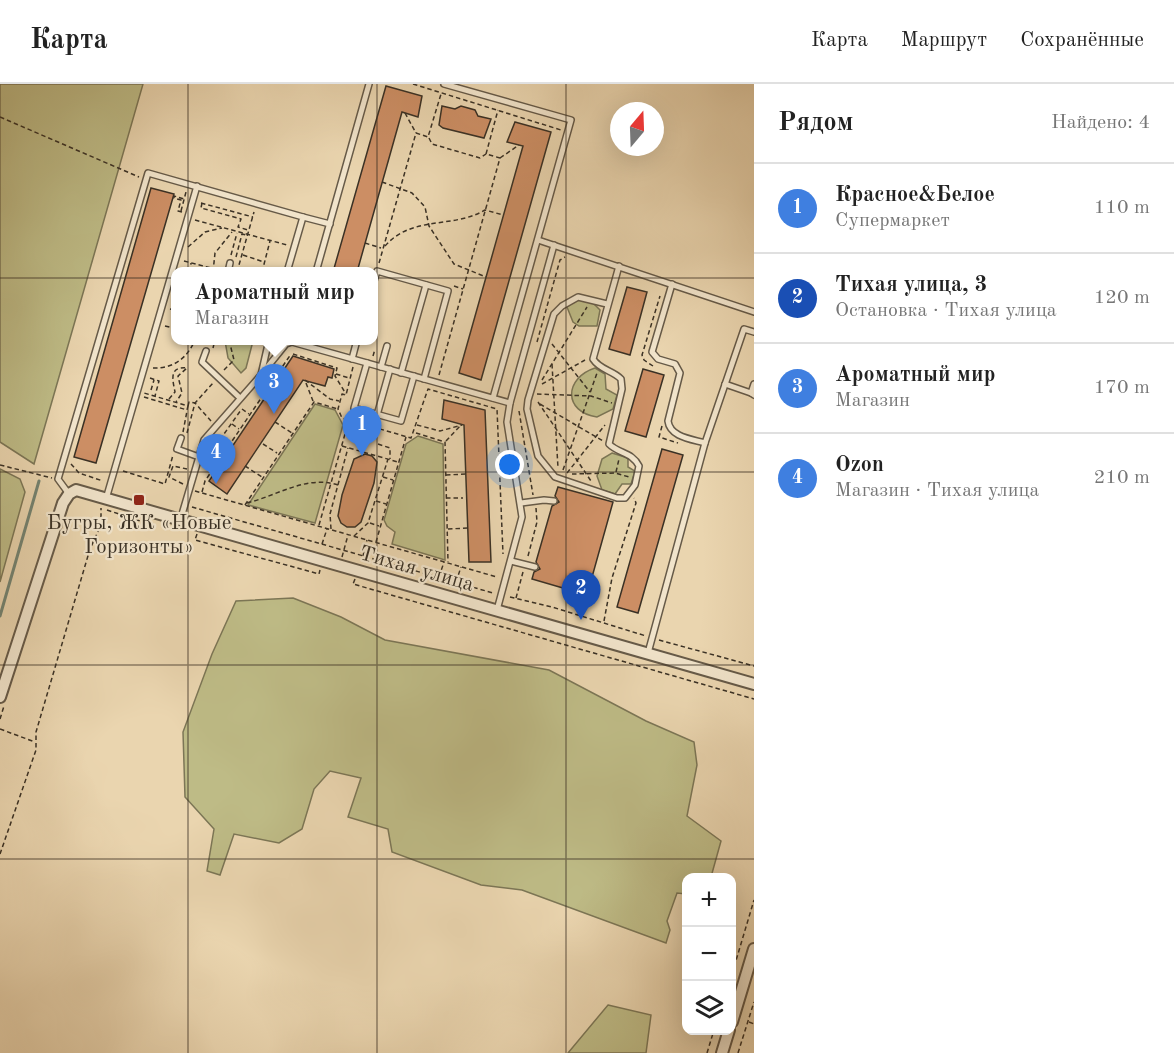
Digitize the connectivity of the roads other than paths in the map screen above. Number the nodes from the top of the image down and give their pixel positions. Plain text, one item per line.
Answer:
1 (369, 84) edge
2 (444, 84) edge
3 (196, 190) junction
4 (303, 217) junction
5 (330, 224) junction
6 (538, 240) junction
7 (554, 245) junction
8 (230, 263) dead end
9 (619, 266) junction
10 (174, 267) edge
11 (229, 267) edge
12 (288, 267) edge
13 (317, 267) edge
14 (378, 271) edge
15 (171, 277) edge
16 (672, 284) junction
17 (426, 285) junction
18 (607, 304) junction
19 (754, 312) edge
20 (754, 332) edge
21 (268, 345) edge
22 (285, 345) edge
23 (306, 345) edge
24 (356, 345) edge
25 (387, 346) dead end
26 (206, 351) dead end
27 (352, 359) junction
28 (367, 363) junction
29 (381, 367) junction
30 (390, 369) junction
31 (401, 372) junction
32 (261, 375) junction
33 (414, 376) junction
34 (424, 379) junction
35 (725, 384) junction
36 (754, 384) edge
37 (752, 394) edge
38 (240, 398) junction
39 (493, 398) junction
40 (510, 404) junction
41 (377, 415) junction
42 (183, 440) road end
43 (705, 443) junction
44 (199, 457) junction
45 (69, 494) junction
46 (106, 499) junction
47 (554, 501) dead end
48 (521, 503) junction
49 (180, 521) junction
50 (512, 561) junction
51 (535, 567) dead end
52 (497, 612) junction
53 (648, 654) junction
54 (754, 684) edge
55 (3, 698) edge
56 (754, 949) edge
57 (736, 1009) edge
58 (727, 1035) edge
59 (722, 1053) edge

1 - 5 lane
2 - 6 lane
3 - 4 lane
3 - 10 lane
3 - 45 lane
4 - 5 lane
4 - 12 lane
5 - 13 lane
6 - 7 lane
6 - 39 lane
7 - 9 lane
7 - 40 lane
8 - 11 lane
9 - 16 lane
9 - 18 lane
14 - 17 lane
15 - 46 lane
16 - 19 lane
16 - 43 lane
17 - 31 lane
17 - 34 lane
18 - 18 lane
20 - 35 lane
21 - 32 lane
22 - 32 lane
23 - 27 lane
24 - 27 lane
25 - 29 lane
26 - 38 lane
27 - 28 lane
28 - 29 lane
28 - 41 lane
29 - 30 lane
30 - 31 lane
30 - 41 lane
31 - 33 lane
32 - 38 lane
33 - 34 lane
33 - 41 lane
34 - 39 lane
35 - 37 lane
35 - 43 lane
36 - 37 lane
38 - 44 lane
39 - 40 lane
40 - 48 lane
42 - 44 lane
43 - 53 lane
44 - 49 lane
45 - 46 street, Тихая улица
45 - 55 street
46 - 49 street, Тихая улица
47 - 48 lane
48 - 50 lane
49 - 52 street, Тихая улица
50 - 51 lane
50 - 52 lane
52 - 53 street, Тихая улица
53 - 54 street, Тихая улица
56 - 57 street
58 - 59 street

